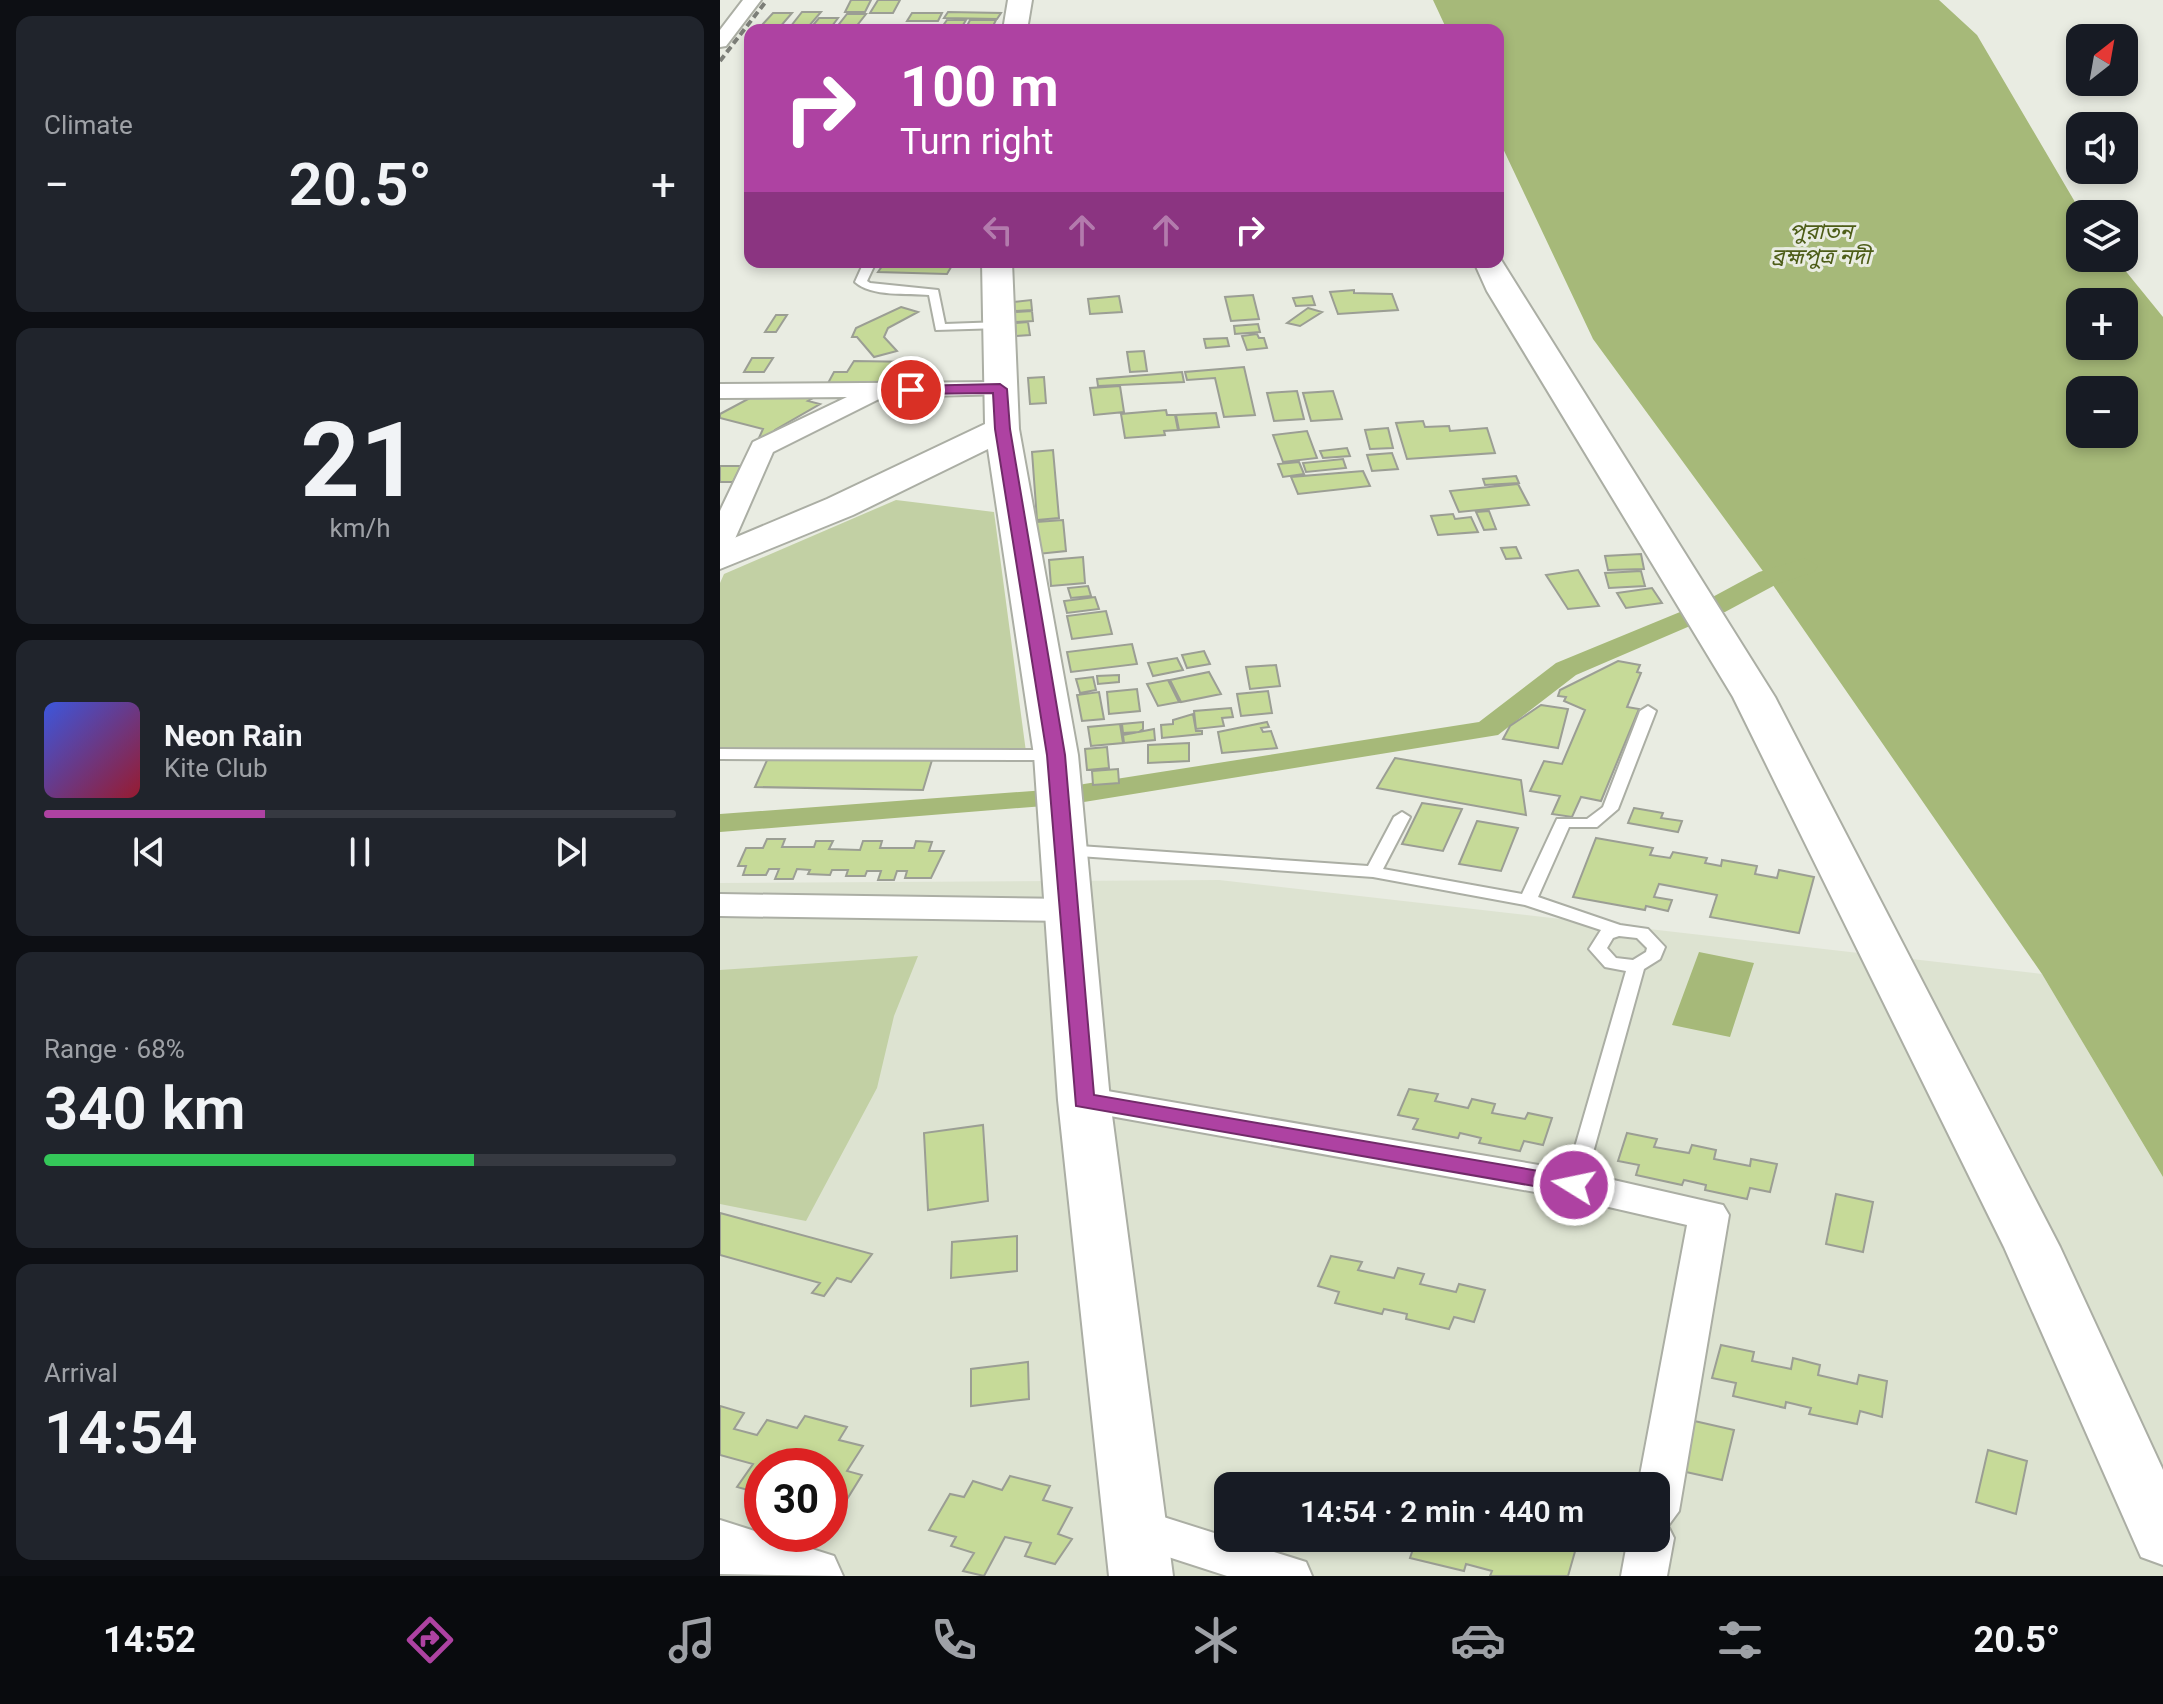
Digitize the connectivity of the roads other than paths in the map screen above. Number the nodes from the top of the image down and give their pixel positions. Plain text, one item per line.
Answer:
1 (752, 0) edge
2 (1020, 0) edge
3 (1016, 24) edge
4 (720, 42) edge
5 (867, 268) edge
6 (997, 268) edge
7 (1492, 268) edge
8 (1001, 325) junction
9 (720, 391) edge
10 (881, 391) junction
11 (1001, 409) junction
12 (720, 541) edge
13 (720, 558) edge
14 (1648, 711) dead end
15 (720, 754) edge
16 (1056, 755) junction
17 (1402, 817) dead end
18 (1063, 849) junction
19 (1373, 872) junction
20 (1528, 900) junction
21 (720, 905) edge
22 (1068, 910) junction
23 (1618, 930) junction
24 (1636, 966) junction
25 (1084, 1100) junction
26 (1574, 1185) junction
27 (1663, 1472) edge
28 (1135, 1527) junction
29 (2163, 1538) edge
30 (720, 1547) edge
31 (1648, 1552) edge
32 (811, 1576) edge
33 (1141, 1576) edge
34 (1289, 1576) edge
35 (1644, 1576) edge

1 - 4 street
2 - 3 street
5 - 8 lane
6 - 8 street
7 - 29 street
8 - 11 street
9 - 10 street
10 - 11 street
10 - 12 street
11 - 13 street
11 - 16 street
14 - 20 lane
15 - 16 lane
16 - 18 street
17 - 19 lane
18 - 19 lane
18 - 22 street
19 - 20 lane
20 - 23 lane
21 - 22 street
22 - 25 street
23 - 24 lane
23 - 24 lane
24 - 26 lane
25 - 26 street
25 - 28 street
26 - 27 street
28 - 33 street
28 - 34 street
30 - 32 street
31 - 35 street

